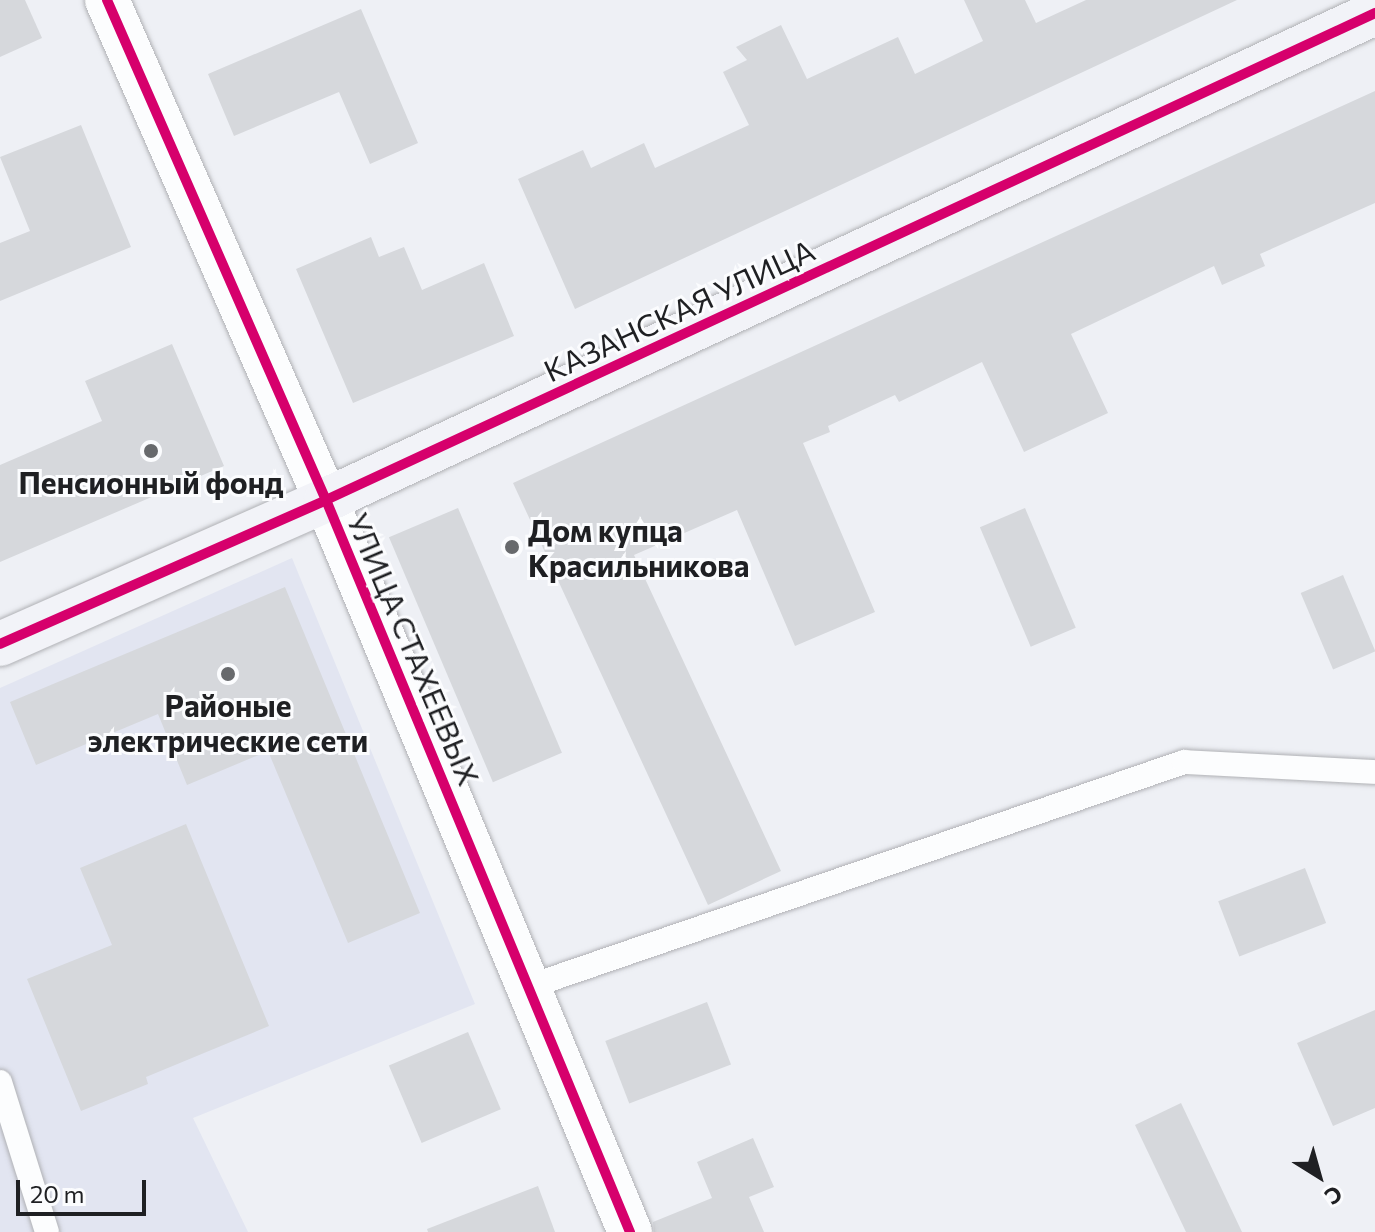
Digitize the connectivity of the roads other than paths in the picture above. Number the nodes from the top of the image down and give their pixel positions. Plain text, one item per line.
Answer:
1 (107, 0) edge
2 (1375, 13) edge
3 (326, 500) junction
4 (0, 644) edge
5 (1375, 772) edge
6 (528, 987) junction
7 (0, 1082) edge
8 (47, 1232) edge
9 (630, 1232) edge

1 - 3 street, УЛИЦА СТАХЕЕВЫХ
2 - 3 street, КАЗАНСКАЯ УЛИЦА
3 - 4 street, КАЗАНСКАЯ УЛИЦА
3 - 6 street, УЛИЦА СТАХЕЕВЫХ
5 - 6 lane
6 - 9 street, УЛИЦА СТАХЕЕВЫХ
7 - 8 lane

